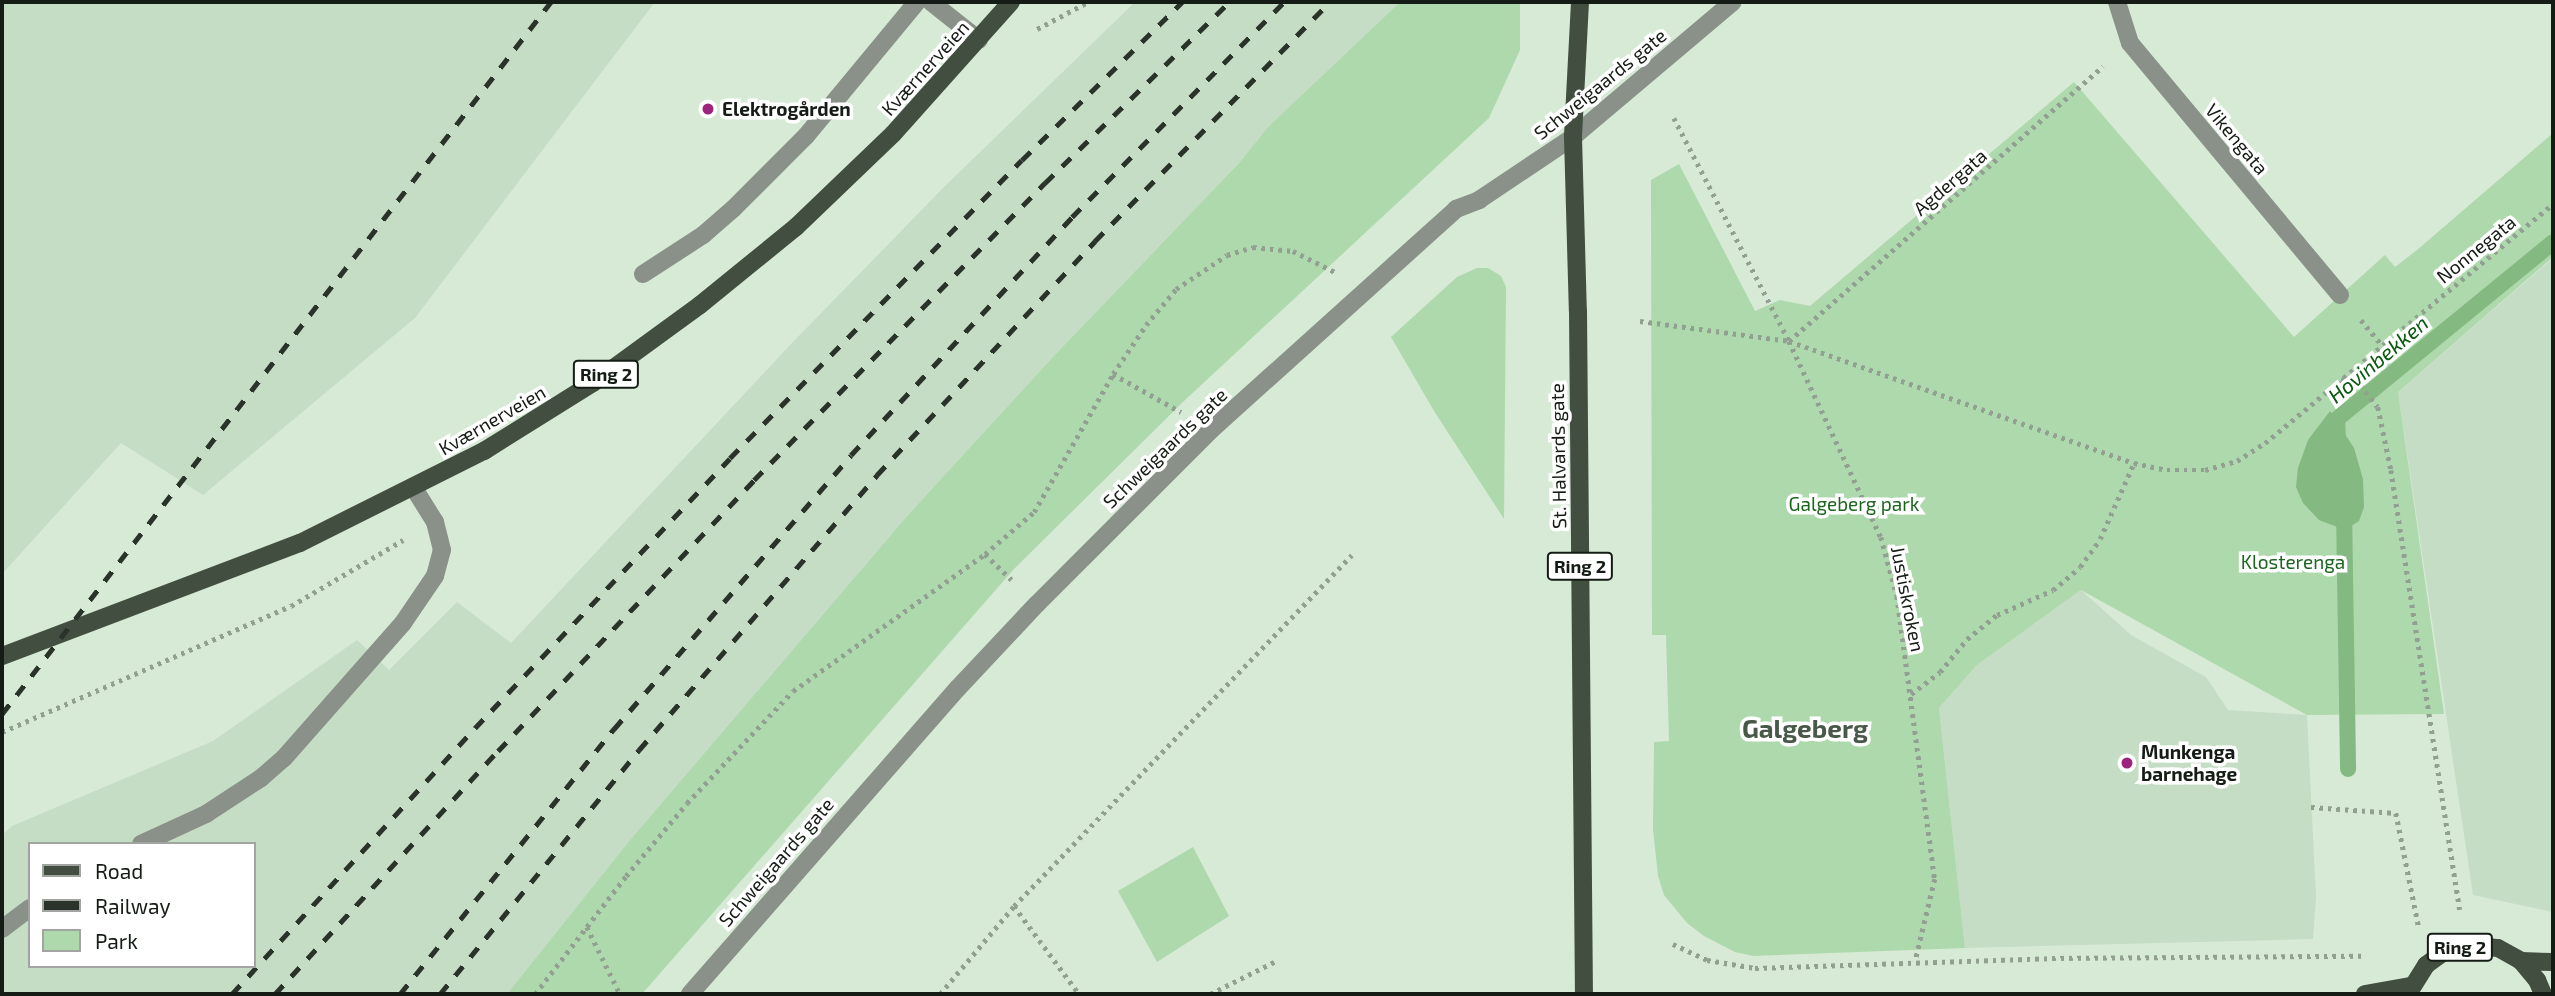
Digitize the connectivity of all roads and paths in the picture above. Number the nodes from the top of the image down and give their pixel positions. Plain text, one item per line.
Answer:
1 (917, 2) edge
2 (931, 2) edge
3 (1011, 2) edge
4 (1088, 2) edge
5 (1580, 2) edge
6 (1734, 2) edge
7 (2117, 2) edge
8 (1033, 31) dead end
9 (979, 40) junction
10 (2130, 43) junction
11 (1674, 118) dead end
12 (1573, 137) junction
13 (2553, 204) edge
14 (1336, 273) dead end
15 (643, 274) dead end
16 (2340, 295) dead end
17 (1640, 321) dead end
18 (1789, 341) junction
19 (1114, 374) junction
20 (2341, 379) junction
21 (1212, 429) junction
22 (2134, 464) junction
23 (414, 488) junction
24 (403, 540) dead end
25 (1352, 555) dead end
26 (2, 656) edge
27 (1910, 694) junction
28 (2, 732) edge
29 (2311, 807) dead end
30 (145, 842) edge
31 (1014, 906) junction
32 (28, 910) edge
33 (2460, 911) dead end
34 (586, 926) junction
35 (2, 929) edge
36 (2419, 929) dead end
37 (1673, 944) dead end
38 (2367, 956) dead end
39 (1915, 961) junction
40 (2521, 961) junction
41 (1274, 962) dead end
42 (2553, 962) edge
43 (2410, 990) edge
44 (535, 994) edge
45 (620, 994) edge
46 (690, 994) edge
47 (940, 994) edge
48 (1079, 994) edge
49 (1210, 994) edge
50 (1584, 994) edge
51 (2365, 994) edge
52 (2543, 994) edge

1 - 15 street
2 - 9 street
3 - 9 main road, Kværnerveien / Ring 2
4 - 8 path
5 - 12 main road, St. Halvards gate / Ring 2
6 - 12 street, Schweigaards gate
7 - 10 street, Vikengata
9 - 23 main road, Kværnerveien / Ring 2
10 - 16 street, Vikengata
10 - 18 path, Agdergata
11 - 18 path, Justiskroken
12 - 21 street, Schweigaards gate
12 - 50 main road, St. Halvards gate / Ring 2
13 - 20 path, Nonnegata
14 - 19 path
17 - 18 path, Nonnegata
18 - 22 path, Nonnegata
18 - 27 path, Justiskroken
19 - 21 path
19 - 34 path
20 - 22 path, Nonnegata
20 - 33 path
21 - 46 street, Schweigaards gate
22 - 27 path
23 - 26 main road, Kværnerveien / Ring 2
23 - 30 street
24 - 28 path
25 - 31 path
27 - 39 path, Justiskroken
29 - 36 path
31 - 47 path
31 - 48 path
32 - 35 street
34 - 44 path
34 - 45 path
37 - 39 path
38 - 39 path
40 - 42 main road, Ring 2
40 - 43 main road, Ring 2
40 - 52 main road, Ring 2
41 - 49 path
43 - 51 main road, Ring 2

